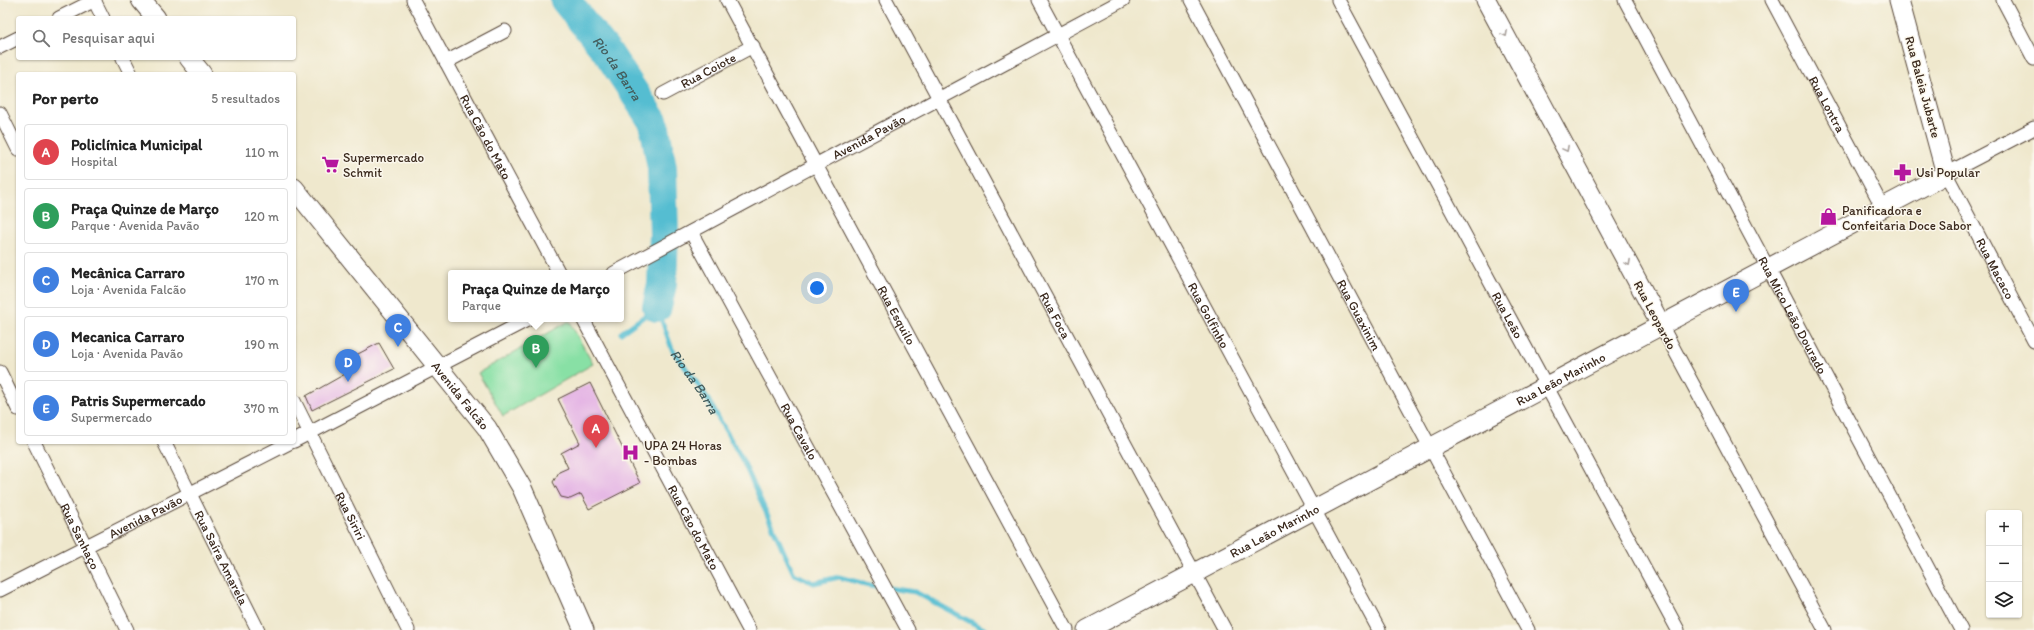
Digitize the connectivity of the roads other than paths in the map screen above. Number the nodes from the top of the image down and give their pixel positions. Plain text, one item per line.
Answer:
1 (95, 0) edge
2 (141, 0) edge
3 (413, 0) edge
4 (728, 0) edge
5 (886, 0) edge
6 (1039, 0) edge
7 (1123, 0) edge
8 (1191, 0) edge
9 (1338, 0) edge
10 (1486, 0) edge
11 (1625, 0) edge
12 (1772, 0) edge
13 (1900, 0) edge
14 (2003, 0) edge
15 (63, 16) edge
16 (102, 16) edge
17 (154, 16) edge
18 (505, 32) dead end
19 (1058, 35) junction
20 (16, 39) edge
21 (752, 46) junction
22 (0, 47) edge
23 (2034, 59) edge
24 (124, 60) edge
25 (190, 60) edge
26 (446, 62) junction
27 (130, 72) edge
28 (200, 72) edge
29 (663, 94) dead end
30 (939, 98) junction
31 (0, 114) edge
32 (2034, 128) edge
33 (16, 146) edge
34 (816, 164) junction
35 (1946, 174) junction
36 (296, 190) edge
37 (1883, 208) junction
38 (691, 232) junction
39 (1768, 268) junction
40 (556, 270) edge
41 (620, 270) edge
42 (523, 322) edge
43 (585, 322) edge
44 (1661, 325) junction
45 (2034, 341) edge
46 (439, 367) junction
47 (0, 372) edge
48 (1546, 386) junction
49 (296, 404) edge
50 (16, 405) edge
51 (310, 432) junction
52 (296, 440) edge
53 (35, 444) edge
54 (165, 444) edge
55 (287, 444) edge
56 (1430, 448) junction
57 (190, 493) junction
58 (1314, 510) junction
59 (86, 546) junction
60 (1194, 573) junction
61 (0, 590) edge
62 (127, 630) edge
63 (258, 630) edge
64 (408, 630) edge
65 (584, 630) edge
66 (749, 630) edge
67 (908, 630) edge
68 (1067, 630) edge
69 (1087, 630) edge
70 (1225, 630) edge
71 (1379, 630) edge
72 (1528, 630) edge
73 (1678, 630) edge
74 (1825, 630) edge
75 (1961, 630) edge

1 - 15 street
1 - 16 street
2 - 17 street
3 - 26 street, Rua Cão do Mato
4 - 21 street, Rua Esquilo
5 - 30 street, Rua Foca
6 - 19 street, Rua Golfinho
7 - 19 street, Avenida Pavão
8 - 56 street, Rua Guaxinim
9 - 48 street, Rua Leão
10 -> 44 street, Rua Leopardo
11 - 39 street, Rua Mico Leão Dourado
12 - 37 street, Rua Lontra
13 - 35 street, Rua Baleia Jubarte
14 - 23 street
18 - 26 street
19 - 30 street, Avenida Pavão
19 - 58 street, Rua Golfinho
20 - 22 street
21 - 29 street, Rua Coiote
21 - 34 street, Rua Esquilo
24 - 27 street
25 - 28 street
26 - 40 street, Rua Cão do Mato
30 - 34 street, Avenida Pavão
30 - 60 street, Rua Foca
31 - 33 street
32 - 35 street, Rua Leão Marinho
34 - 38 street, Avenida Pavão
34 - 68 street, Rua Esquilo
35 - 37 street, Rua Leão Marinho
35 - 45 street, Rua Macaco
36 - 46 street, Avenida Falcão
37 - 39 street, Rua Leão Marinho
38 - 41 street, Avenida Pavão
38 - 67 street, Rua Cavalo
39 - 44 street, Rua Leão Marinho
39 - 75 street, Rua Mico Leão Dourado
42 - 46 street
43 - 66 street, Rua Cão do Mato
44 - 48 street, Rua Leão Marinho
44 - 74 street, Rua Leopardo
46 - 51 street
46 - 65 street, Avenida Falcão
47 - 50 street
48 - 56 street, Rua Leão Marinho
48 - 73 street, Rua Leão
49 - 51 street, Rua Siriri
51 - 52 street
51 - 64 street, Rua Siriri
53 - 59 street, Rua Sanhaço
54 - 57 street, Rua Saíra Amarela
55 - 57 street, Avenida Pavão
56 - 58 street, Rua Leão Marinho
56 - 72 street, Rua Guaxinim
57 - 59 street, Avenida Pavão
57 - 63 street, Rua Saíra Amarela
58 - 60 street, Rua Leão Marinho
58 - 71 street, Rua Golfinho
59 - 61 street, Avenida Pavão
59 - 62 street, Rua Sanhaço
60 - 69 street, Rua Leão Marinho
60 - 70 street, Rua Foca

